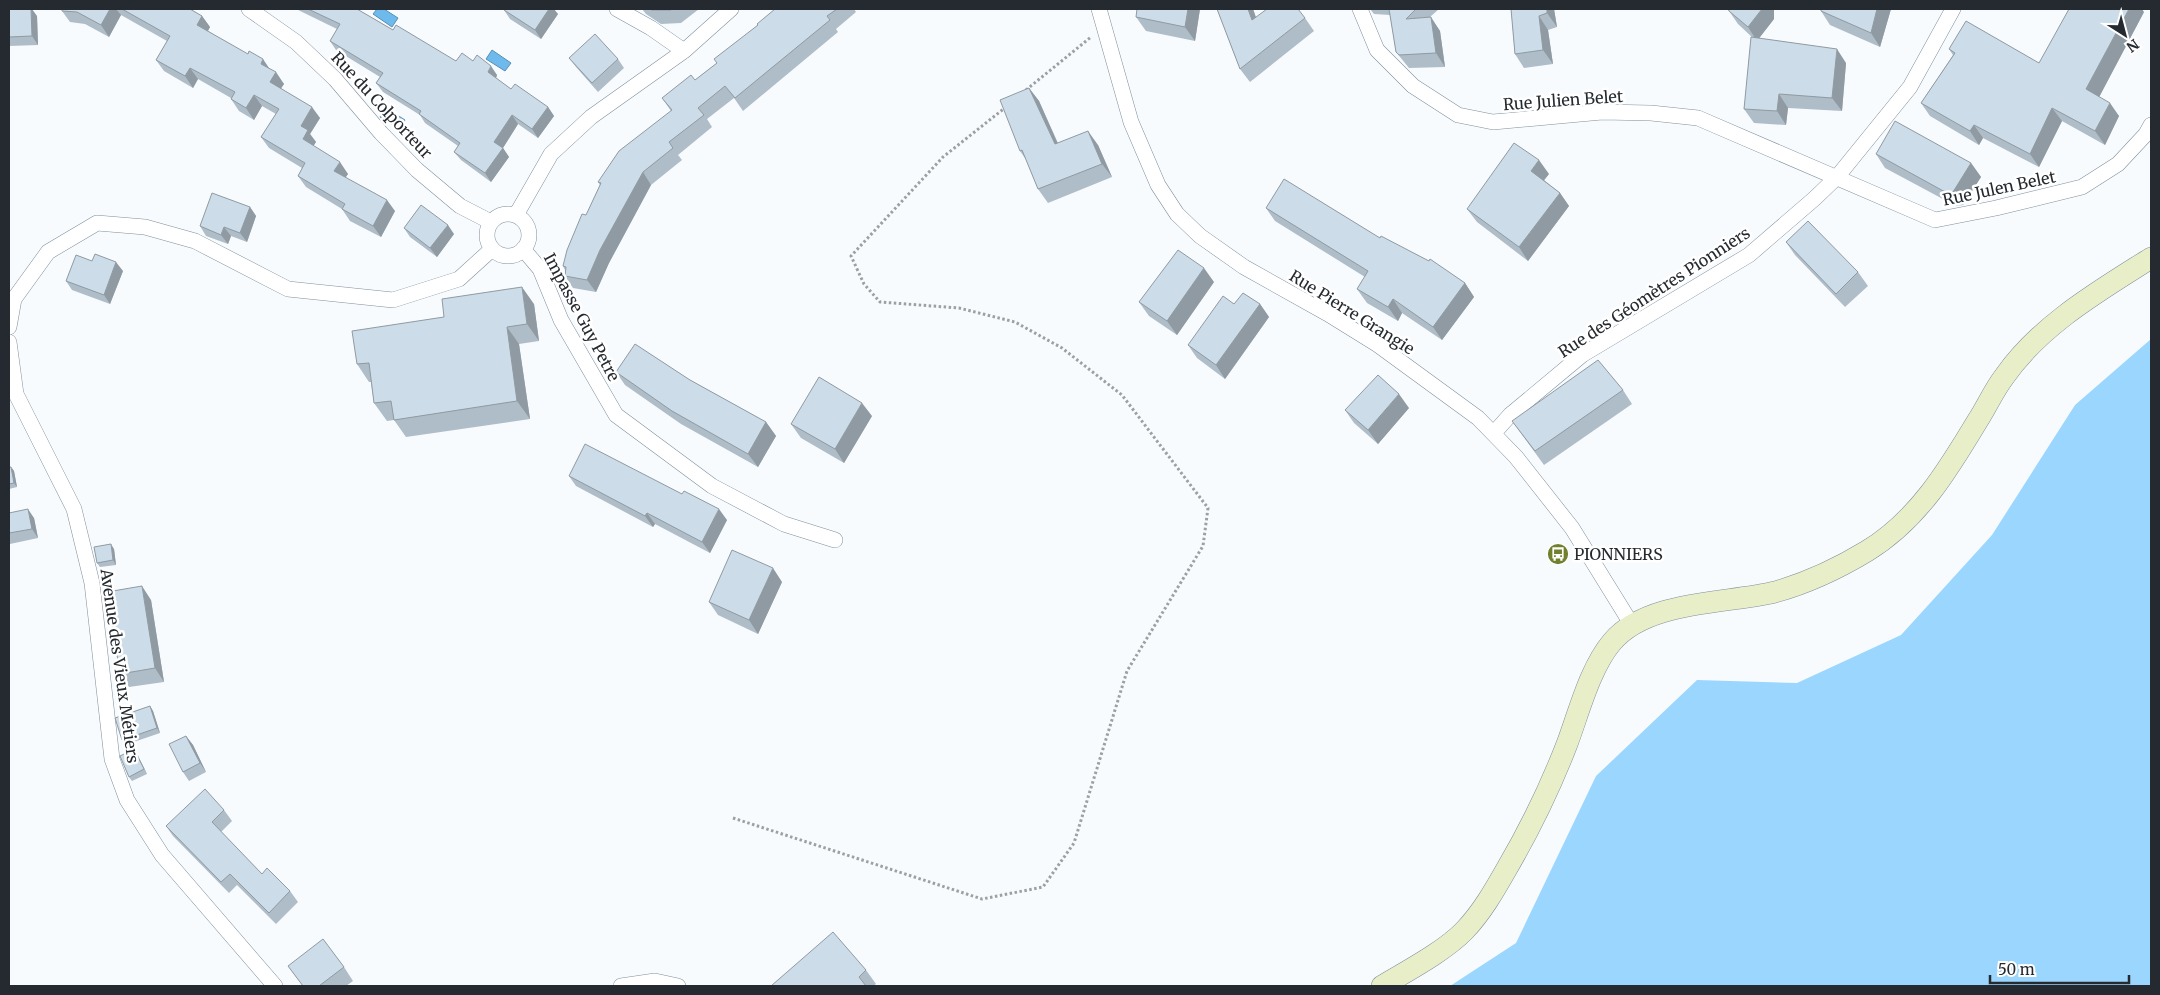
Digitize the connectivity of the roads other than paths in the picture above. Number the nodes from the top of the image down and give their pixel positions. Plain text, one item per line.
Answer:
1 (249, 9) edge
2 (617, 9) edge
3 (731, 9) edge
4 (1099, 9) edge
5 (1360, 9) edge
6 (1953, 9) edge
7 (684, 51) junction
8 (2151, 125) edge
9 (1837, 177) junction
10 (516, 215) junction
11 (491, 222) junction
12 (492, 249) junction
13 (524, 249) junction
14 (2151, 258) edge
15 (9, 327) edge
16 (9, 342) edge
17 (1494, 433) junction
18 (835, 540) dead end
19 (1632, 625) junction
20 (275, 986) edge
21 (621, 986) edge
22 (678, 986) edge
23 (1382, 986) edge

1 - 11 street, Rue du Colporteur
2 - 7 street
3 - 7 street
4 - 17 street, Rue Pierre Grangie
5 - 9 street, Rue Julien Belet
6 - 9 street, Rue des Géomètres Pionniers
7 - 10 street
8 - 9 street, Rue Julen Belet
9 - 17 street, Rue des Géomètres Pionniers
10 - 11 street
10 - 13 street
11 - 12 street
12 - 13 street
12 - 15 street
13 - 18 street, Impasse Guy Petre
14 - 19 street
16 - 20 street, Avenue des Vieux Métiers
17 - 19 street, Rue Pierre Grangie
19 - 23 street
21 - 22 street

